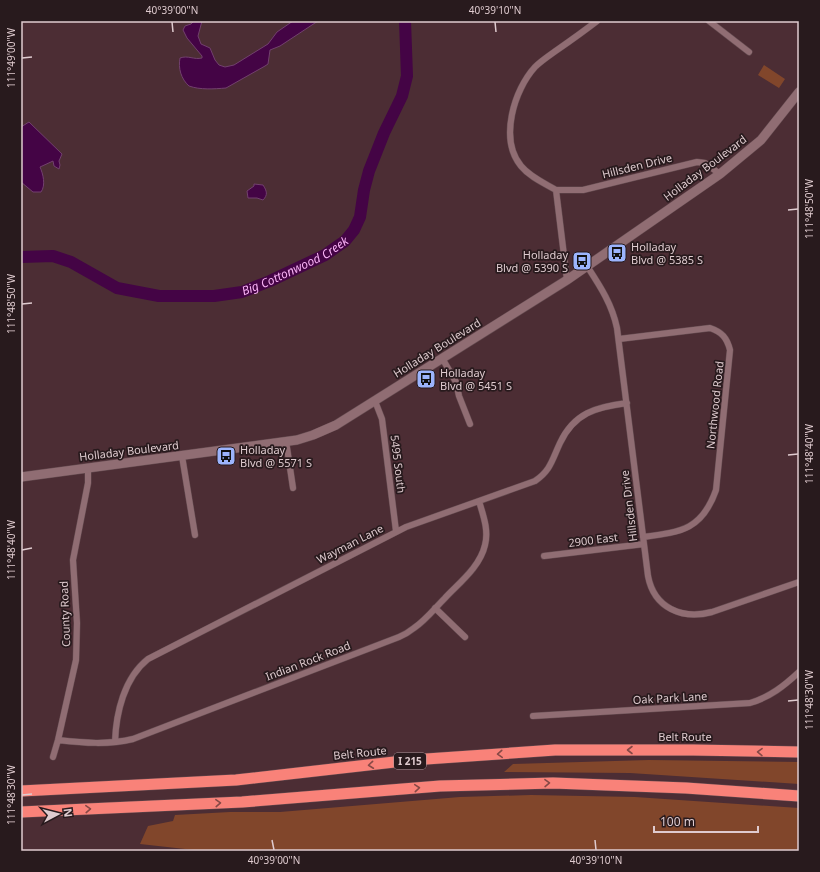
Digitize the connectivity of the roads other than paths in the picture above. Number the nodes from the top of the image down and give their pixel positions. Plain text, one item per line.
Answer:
1 (596, 21) edge
2 (709, 21) edge
3 (749, 52) dead end
4 (799, 92) edge
5 (720, 174) junction
6 (556, 190) junction
7 (587, 266) junction
8 (567, 280) junction
9 (619, 338) junction
10 (442, 358) junction
11 (375, 401) junction
12 (627, 403) junction
13 (470, 424) dead end
14 (286, 441) junction
15 (182, 456) junction
16 (88, 468) junction
17 (21, 477) edge
18 (293, 488) dead end
19 (479, 501) junction
20 (396, 531) junction
21 (195, 535) dead end
22 (644, 541) junction
23 (544, 556) dead end
24 (799, 582) edge
25 (435, 608) junction
26 (465, 637) dead end
27 (799, 672) edge
28 (533, 716) dead end
29 (58, 740) junction
30 (115, 742) junction
31 (799, 752) edge
32 (53, 757) dead end
33 (21, 791) edge
34 (799, 796) edge
35 (21, 812) edge

1 - 6 street, Hillsden Drive
2 - 3 street
4 - 5 main road, Holladay Boulevard
5 - 6 street, Hillsden Drive
5 - 7 main road, Holladay Boulevard
6 - 8 street
7 - 8 main road, Holladay Boulevard
7 - 9 street, Hillsden Drive
8 - 10 main road, Holladay Boulevard
9 - 12 street, Hillsden Drive
9 - 22 street, Northwood Road
10 - 11 main road, Holladay Boulevard
10 - 13 street
11 - 14 main road, Holladay Boulevard
11 - 20 street, 5495 South
12 - 19 street, Wayman Lane
12 - 22 street, Hillsden Drive
14 - 15 main road, Holladay Boulevard
14 - 18 street
15 - 16 main road, Holladay Boulevard
15 - 21 street
16 - 17 main road, Holladay Boulevard
16 - 29 street, County Road
19 - 20 street, Wayman Lane
19 - 25 street, Indian Rock Road
20 - 30 street, Wayman Lane
22 - 23 street, 2900 East
22 - 24 street, Hillsden Drive
25 - 26 street
25 - 30 street, Indian Rock Road
27 - 28 street, Oak Park Lane
29 - 30 street, Indian Rock Road
29 - 32 street, County Road
31 -> 33 highway, Belt Route / I 215
35 -> 34 highway

